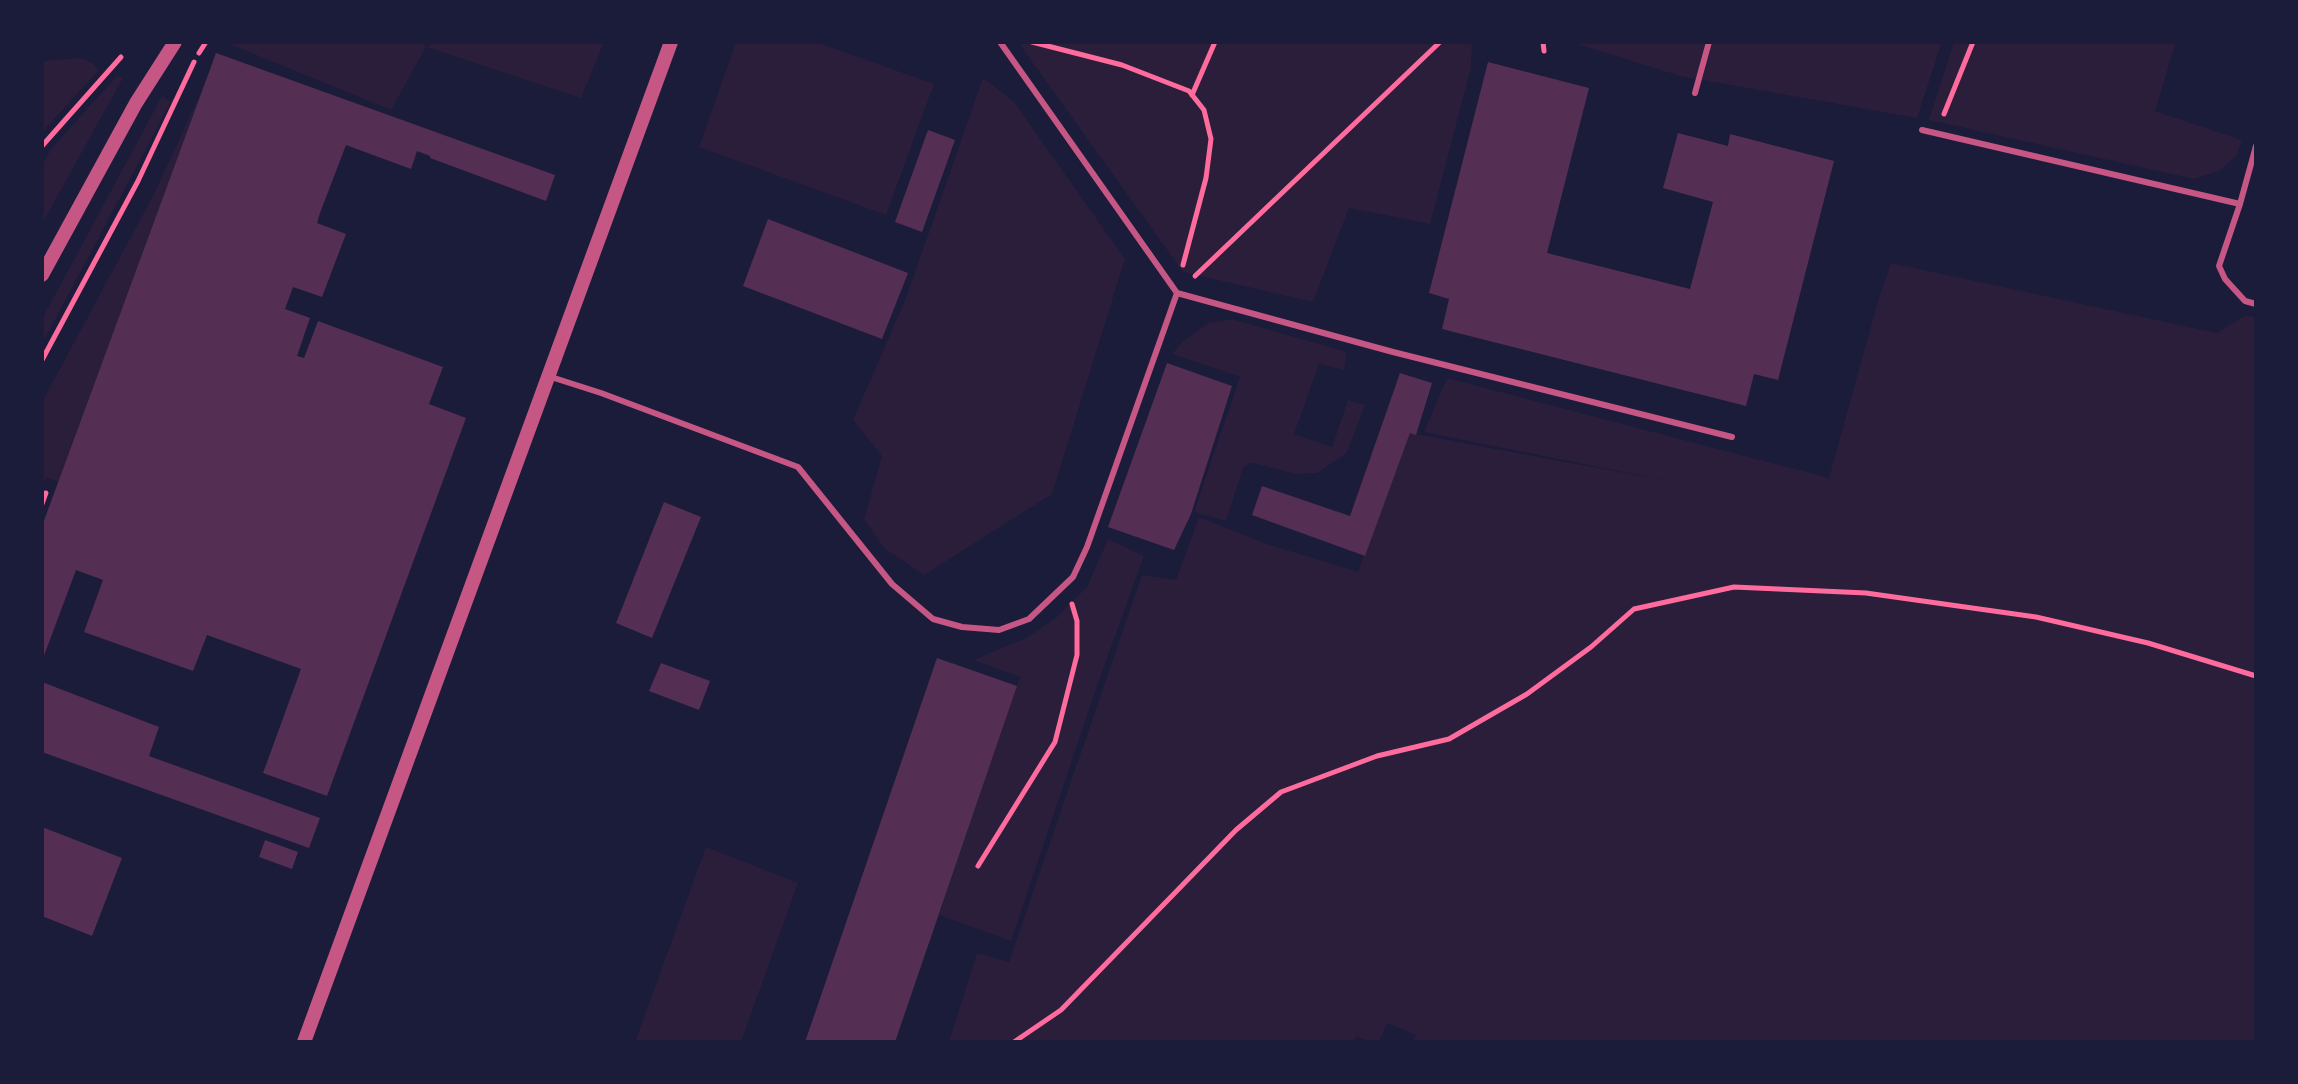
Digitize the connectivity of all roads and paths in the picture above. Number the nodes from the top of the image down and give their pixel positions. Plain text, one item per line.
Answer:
1 (175, 42) edge
2 (206, 42) edge
3 (671, 42) edge
4 (1000, 42) edge
5 (1032, 42) edge
6 (1215, 42) edge
7 (1440, 42) edge
8 (1543, 42) edge
9 (1709, 42) edge
10 (1973, 42) edge
11 (1544, 51) dead end
12 (121, 57) dead end
13 (1695, 93) dead end
14 (1192, 95) junction
15 (1922, 130) dead end
16 (1936, 134) junction
17 (42, 146) edge
18 (2256, 146) edge
19 (2240, 204) junction
20 (42, 275) edge
21 (1177, 293) junction
22 (2256, 304) edge
23 (42, 360) edge
24 (548, 377) junction
25 (1732, 437) dead end
26 (42, 494) edge
27 (42, 504) edge
28 (1067, 584) junction
29 (2256, 676) edge
30 (978, 866) dead end
31 (304, 1042) edge
32 (1014, 1042) edge

1 - 20 street
2 - 23 path
3 - 24 street
4 - 21 lane
5 - 14 path
6 - 14 path
7 - 21 path
8 - 11 path
9 - 13 lane
10 - 16 path
12 - 17 path
14 - 21 path
15 - 16 lane
16 - 19 lane
18 - 19 lane
19 - 22 lane
21 - 25 lane
21 - 28 lane
24 - 28 lane
24 - 31 street
26 - 27 path
28 - 30 path
29 - 32 path

